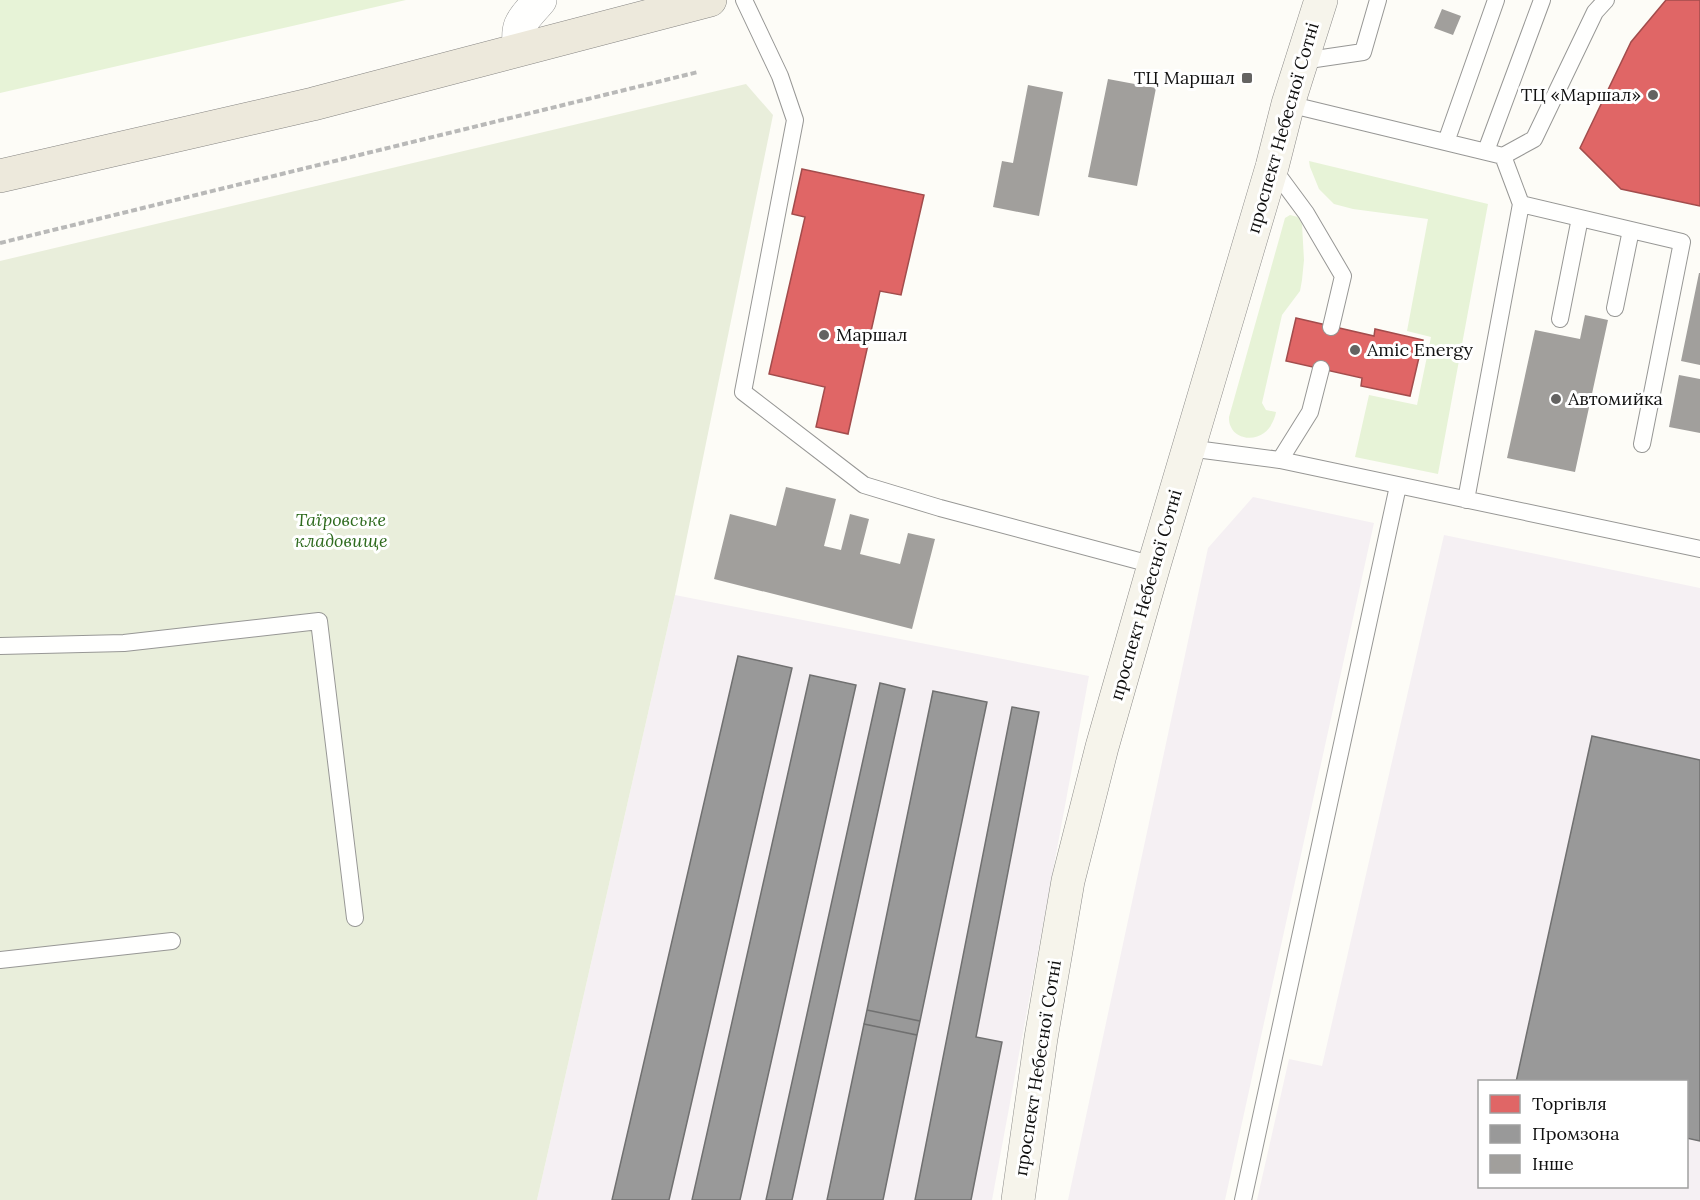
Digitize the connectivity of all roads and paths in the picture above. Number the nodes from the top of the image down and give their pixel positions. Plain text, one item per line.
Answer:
1 (540, 0) edge
2 (710, 0) edge
3 (744, 0) edge
4 (1321, 0) edge
5 (1378, 0) edge
6 (1497, 0) edge
7 (1542, 0) edge
8 (1606, 0) edge
9 (520, 49) junction
10 (1302, 61) junction
11 (698, 72) dead end
12 (1288, 104) junction
13 (1446, 142) junction
14 (1486, 151) junction
15 (1503, 156) junction
16 (1272, 167) junction
17 (0, 176) edge
18 (1521, 204) junction
19 (1580, 218) junction
20 (1631, 230) junction
21 (0, 243) edge
22 (1615, 308) dead end
23 (1560, 319) dead end
24 (1331, 327) dead end
25 (1321, 369) dead end
26 (1642, 444) dead end
27 (1188, 448) junction
28 (1280, 460) junction
29 (1398, 486) junction
30 (1466, 501) junction
31 (1700, 549) edge
32 (1154, 565) junction
33 (0, 646) edge
34 (355, 918) dead end
35 (172, 941) dead end
36 (0, 960) edge
37 (1018, 1200) edge
38 (1243, 1200) edge

1 - 9 street
2 - 9 main road
3 - 32 lane
4 - 10 main road, проспект Небесної Сотні
5 - 10 lane
6 - 13 lane
7 - 14 lane
8 - 15 lane
9 - 17 main road
10 - 12 main road, проспект Небесної Сотні
11 - 21 path
12 - 13 lane
12 - 16 main road, проспект Небесної Сотні
13 - 14 lane
14 - 15 lane
15 - 18 lane
16 - 24 lane
16 - 27 main road, проспект Небесної Сотні
18 - 19 lane
18 - 30 lane
19 - 20 lane
19 - 23 lane
20 - 22 lane
20 - 26 lane
25 - 28 lane
27 - 28 lane
27 - 32 main road, проспект Небесної Сотні
28 - 29 lane
29 - 30 lane
29 - 38 lane
30 - 31 lane
32 - 37 main road, проспект Небесної Сотні
33 - 34 lane
35 - 36 lane

